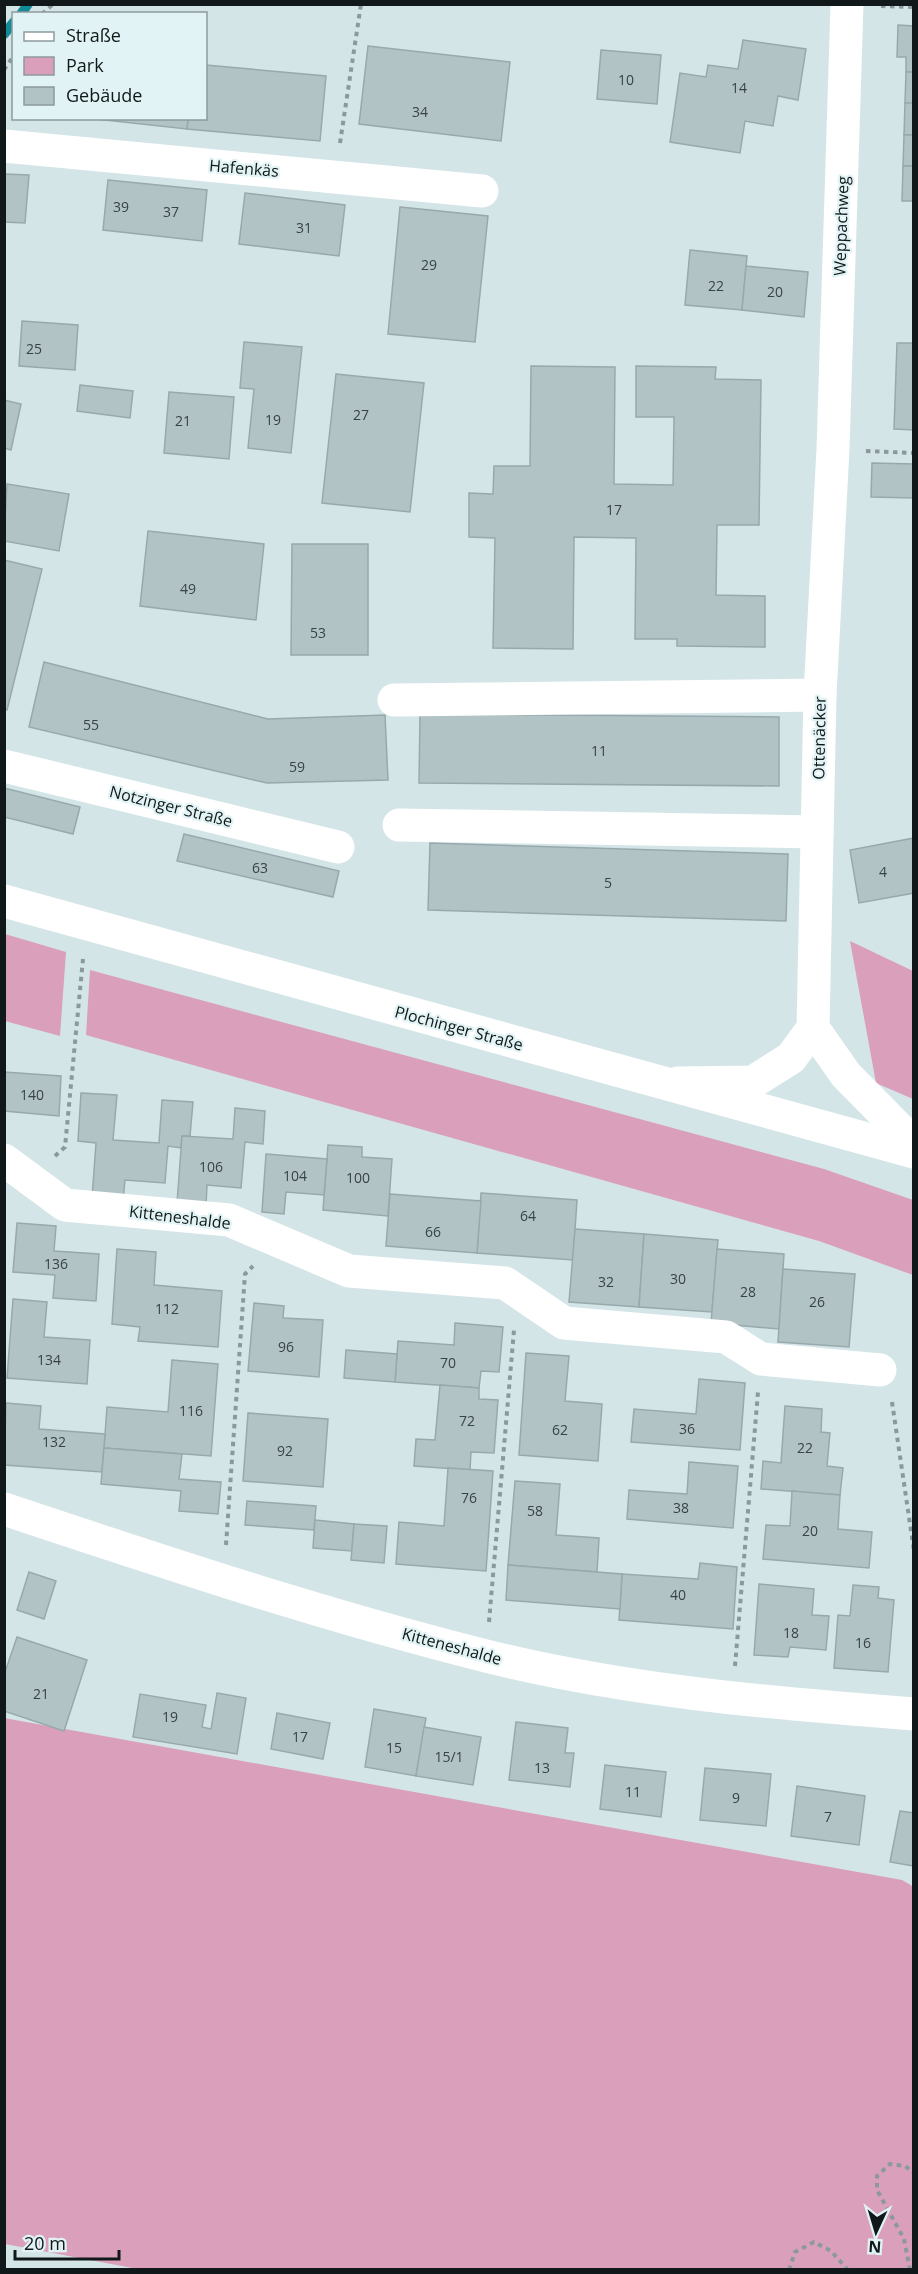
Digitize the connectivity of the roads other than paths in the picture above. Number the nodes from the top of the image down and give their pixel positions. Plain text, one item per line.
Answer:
1 (847, 4) edge
2 (4, 146) edge
3 (482, 191) dead end
4 (833, 449) joint
5 (820, 695) junction
6 (394, 700) dead end
7 (4, 766) edge
8 (399, 825) dead end
9 (817, 832) junction
10 (338, 847) dead end
11 (4, 901) edge
12 (813, 1028) junction
13 (659, 1083) junction
14 (914, 1144) edge
15 (914, 1152) edge
16 (18, 1169) edge
17 (880, 1370) road end
18 (4, 1509) edge
19 (914, 1714) edge

1 - 4 street, Weppachweg
2 - 3 street, Hafenkäs
4 - 5 street, Ottenäcker
5 - 6 street
5 - 9 street, Ottenäcker
7 - 10 street, Notzinger Straße
8 - 9 street
9 - 12 street, Ottenäcker
11 - 13 street, Plochinger Straße
12 - 13 street
12 - 14 street
13 - 15 street, Plochinger Straße
16 - 17 street, Kitteneshalde
18 - 19 street, Kitteneshalde

